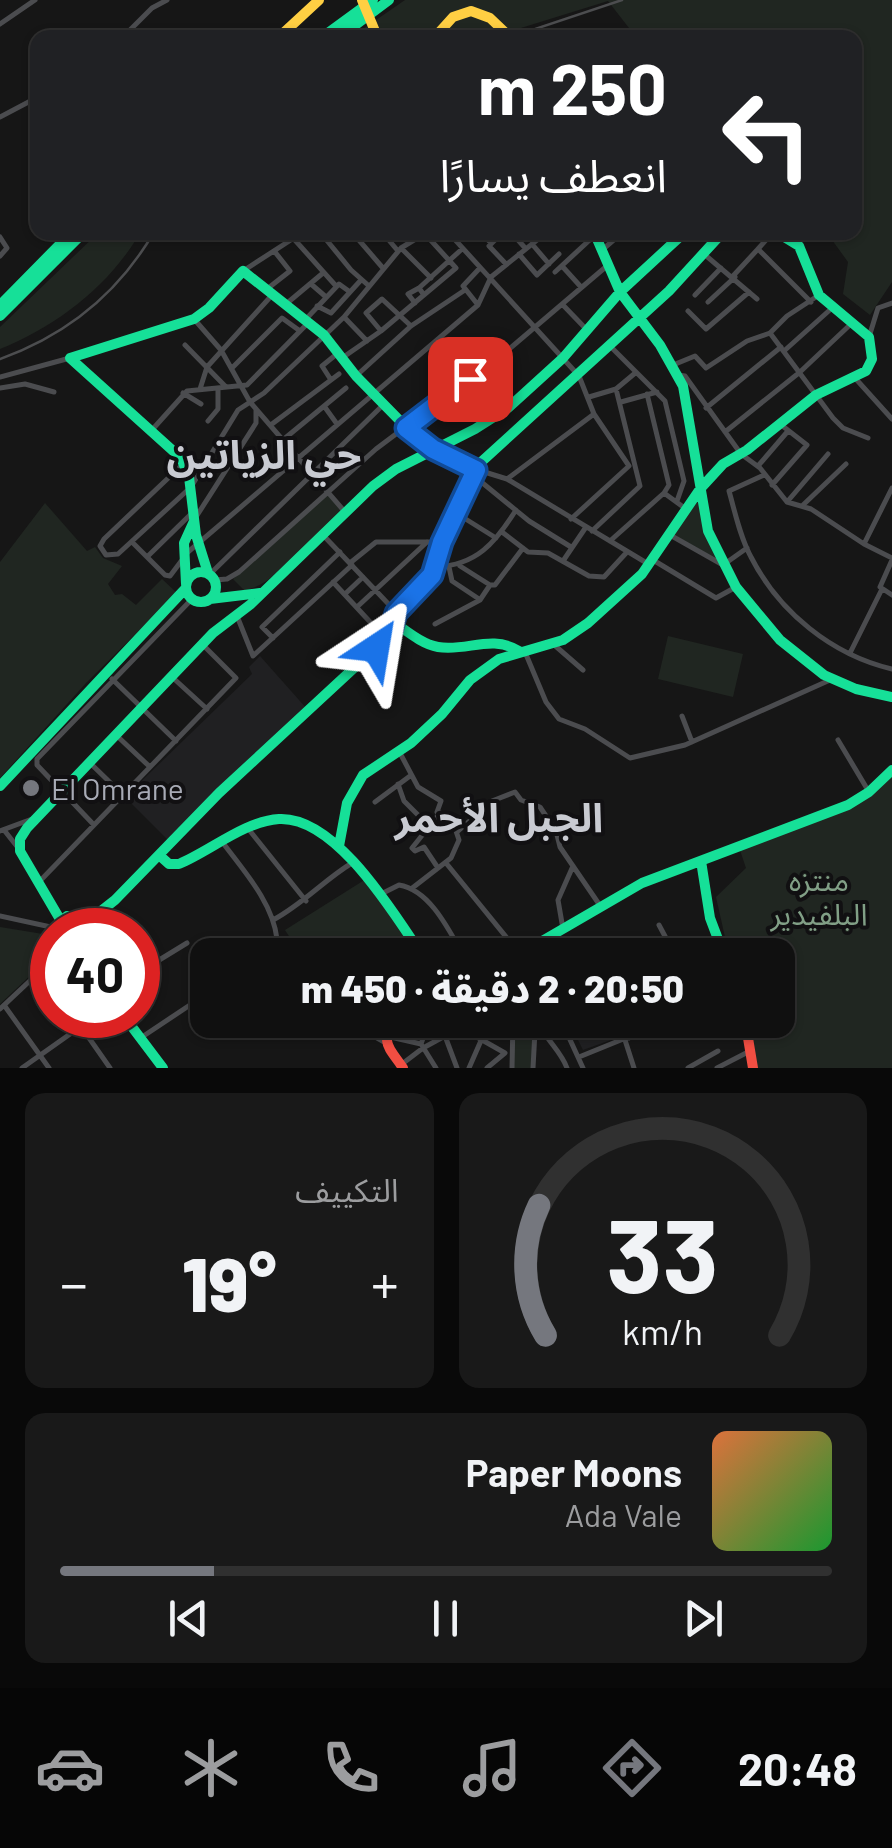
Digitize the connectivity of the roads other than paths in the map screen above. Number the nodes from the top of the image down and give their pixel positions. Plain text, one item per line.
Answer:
1 (35, 0) edge
2 (145, 0) edge
3 (167, 0) edge
4 (319, 0) edge
5 (362, 0) edge
6 (373, 0) edge
7 (389, 0) edge
8 (152, 8) junction
9 (0, 24) edge
10 (130, 30) edge
11 (287, 30) edge
12 (332, 30) edge
13 (350, 30) edge
14 (374, 30) edge
15 (441, 30) edge
16 (503, 30) edge
17 (30, 101) edge
18 (0, 117) edge
19 (0, 237) edge
20 (64, 240) edge
21 (76, 240) edge
22 (293, 240) edge
23 (295, 240) edge
24 (327, 240) edge
25 (359, 240) edge
26 (390, 240) edge
27 (413, 240) edge
28 (428, 240) edge
29 (455, 240) edge
30 (488, 240) edge
31 (494, 240) edge
32 (524, 240) edge
33 (531, 240) edge
34 (536, 240) edge
35 (588, 240) edge
36 (597, 240) edge
37 (614, 240) edge
38 (676, 240) edge
39 (716, 240) edge
40 (767, 240) edge
41 (789, 240) edge
42 (491, 243) junction
43 (531, 244) junction
44 (462, 249) junction
45 (758, 249) junction
46 (400, 250) junction
47 (602, 250) junction
48 (275, 252) junction
49 (539, 253) junction
50 (519, 254) junction
51 (559, 254) dead end
52 (704, 254) junction
53 (0, 256) edge
54 (450, 259) junction
55 (506, 264) junction
56 (526, 264) junction
57 (549, 264) junction
58 (562, 266) junction
59 (608, 266) junction
60 (382, 267) junction
61 (722, 267) junction
62 (479, 270) junction
63 (243, 271) junction
64 (555, 272) dead end
65 (323, 273) junction
66 (734, 276) junction
67 (431, 278) junction
68 (361, 280) junction
69 (489, 280) junction
70 (311, 284) junction
71 (336, 286) junction
72 (368, 287) junction
73 (581, 287) junction
74 (419, 288) junction
75 (465, 290) junction
76 (270, 292) junction
77 (350, 292) junction
78 (620, 292) junction
79 (749, 292) junction
80 (695, 295) dead end
81 (425, 296) junction
82 (326, 297) junction
83 (815, 298) junction
84 (758, 299) dead end
85 (380, 300) junction
86 (708, 302) dead end
87 (415, 303) junction
88 (892, 303) edge
89 (286, 304) junction
90 (562, 304) junction
91 (0, 305) edge
92 (478, 305) junction
93 (317, 306) junction
94 (832, 308) junction
95 (688, 311) dead end
96 (401, 315) junction
97 (0, 316) edge
98 (344, 317) junction
99 (640, 317) junction
100 (194, 319) junction
101 (852, 322) junction
102 (305, 324) junction
103 (411, 326) junction
104 (536, 327) junction
105 (588, 330) junction
106 (381, 332) junction
107 (770, 334) junction
108 (324, 335) junction
109 (870, 337) junction
110 (367, 341) junction
111 (185, 345) dead end
112 (610, 346) junction
113 (783, 349) junction
114 (222, 350) junction
115 (340, 356) junction
116 (70, 358) junction
117 (563, 358) junction
118 (232, 367) junction
119 (207, 368) junction
120 (676, 370) junction
121 (800, 372) junction
122 (339, 374) dead end
123 (634, 374) junction
124 (356, 376) junction
125 (580, 376) junction
126 (0, 377) edge
127 (856, 378) junction
128 (332, 380) junction
129 (226, 387) junction
130 (0, 388) edge
131 (218, 388) junction
132 (241, 388) junction
133 (346, 388) dead end
134 (616, 388) junction
135 (200, 389) junction
136 (54, 392) dead end
137 (317, 392) junction
138 (656, 392) junction
139 (373, 393) junction
140 (183, 394) junction
141 (647, 394) junction
142 (816, 395) junction
143 (589, 397) junction
144 (620, 402) junction
145 (202, 404) dead end
146 (384, 404) junction
147 (253, 405) junction
148 (325, 405) junction
149 (706, 408) junction
150 (594, 414) junction
151 (892, 419) edge
152 (208, 420) dead end
153 (272, 424) junction
154 (337, 424) junction
155 (784, 427) junction
156 (406, 428) junction
157 (151, 431) junction
158 (725, 432) junction
159 (868, 438) dead end
160 (284, 440) junction
161 (433, 449) junction
162 (741, 454) junction
163 (828, 454) dead end
164 (297, 458) junction
165 (184, 463) junction
166 (846, 464) dead end
167 (758, 466) junction
168 (633, 469) junction
169 (475, 473) junction
170 (312, 474) junction
171 (764, 475) junction
172 (507, 480) junction
173 (772, 485) junction
174 (191, 487) junction
175 (892, 488) edge
176 (700, 489) junction
177 (328, 492) junction
178 (664, 493) junction
179 (676, 501) junction
180 (786, 502) junction
181 (803, 505) junction
182 (687, 509) junction
183 (516, 510) junction
184 (345, 512) junction
185 (456, 513) junction
186 (194, 517) junction
187 (572, 519) junction
188 (589, 529) junction
189 (322, 534) junction
190 (499, 535) junction
191 (670, 535) junction
192 (610, 541) junction
193 (132, 542) junction
194 (427, 542) junction
195 (442, 542) junction
196 (199, 544) junction
197 (864, 544) junction
198 (571, 546) junction
199 (523, 548) junction
200 (746, 548) junction
201 (340, 552) junction
202 (627, 552) junction
203 (148, 556) junction
204 (184, 557) junction
205 (892, 559) edge
206 (563, 561) junction
207 (651, 562) junction
208 (350, 564) junction
209 (723, 565) junction
210 (460, 566) junction
211 (436, 567) junction
212 (449, 567) junction
213 (363, 577) junction
214 (212, 578) junction
215 (333, 582) junction
216 (490, 585) junction
217 (736, 587) junction
218 (882, 589) junction
219 (375, 590) junction
220 (263, 592) junction
221 (186, 594) junction
222 (344, 594) junction
223 (892, 595) edge
224 (232, 597) junction
225 (210, 599) junction
226 (480, 600) junction
227 (357, 607) junction
228 (237, 616) junction
229 (396, 618) junction
230 (435, 624) dead end
231 (273, 638) junction
232 (386, 638) junction
233 (552, 643) junction
234 (202, 644) junction
235 (522, 650) junction
236 (850, 653) junction
237 (892, 669) edge
238 (583, 670) dead end
239 (172, 678) junction
240 (112, 679) junction
241 (831, 680) junction
242 (892, 698) edge
243 (143, 708) junction
244 (208, 710) junction
245 (682, 716) dead end
246 (116, 735) junction
247 (176, 740) junction
248 (838, 740) dead end
249 (692, 742) junction
250 (399, 751) junction
251 (90, 763) junction
252 (150, 767) junction
253 (892, 770) edge
254 (410, 776) junction
255 (398, 784) junction
256 (0, 786) edge
257 (62, 792) junction
258 (869, 792) junction
259 (123, 795) junction
260 (376, 802) dead end
261 (440, 813) junction
262 (39, 815) junction
263 (94, 825) junction
264 (429, 826) junction
265 (2, 830) edge
266 (250, 831) junction
267 (457, 832) junction
268 (223, 843) junction
269 (339, 846) junction
270 (20, 851) junction
271 (160, 855) junction
272 (701, 861) junction
273 (352, 863) junction
274 (446, 863) junction
275 (573, 866) junction
276 (438, 868) junction
277 (38, 883) junction
278 (411, 889) junction
279 (379, 895) junction
280 (306, 901) junction
281 (51, 908) edge
282 (106, 908) edge
283 (601, 908) junction
284 (0, 916) edge
285 (274, 920) junction
286 (30, 921) edge
287 (659, 925) dead end
288 (563, 930) junction
289 (277, 938) edge
290 (410, 938) edge
291 (453, 938) edge
292 (506, 938) edge
293 (548, 938) edge
294 (666, 938) edge
295 (718, 938) edge
296 (188, 943) dead end
297 (160, 960) edge
298 (30, 981) edge
299 (190, 1005) edge
300 (2, 1007) edge
301 (65, 1038) edge
302 (89, 1038) edge
303 (392, 1038) edge
304 (405, 1038) edge
305 (423, 1038) edge
306 (440, 1038) edge
307 (446, 1038) edge
308 (478, 1038) edge
309 (512, 1038) edge
310 (537, 1038) edge
311 (546, 1038) edge
312 (571, 1038) edge
313 (748, 1038) edge
314 (139, 1039) joint
315 (627, 1039) joint
316 (482, 1040) junction
317 (422, 1046) junction
318 (718, 1051) dead end
319 (750, 1051) junction
320 (509, 1053) junction
321 (40, 1055) junction
322 (580, 1057) junction
323 (402, 1067) edge
324 (722, 1067) edge
325 (22, 1068) edge
326 (49, 1068) edge
327 (110, 1068) edge
328 (163, 1068) edge
329 (436, 1068) edge
330 (457, 1068) edge
331 (469, 1068) edge
332 (487, 1068) edge
333 (512, 1068) edge
334 (533, 1068) edge
335 (567, 1068) edge
336 (583, 1068) edge
337 (634, 1068) edge
338 (688, 1068) edge
339 (752, 1068) edge

1 - 9 street
2 - 8 street
3 - 8 street
4 - 11 main road
5 - 14 main road, bridge
6 - 12 main road
7 - 13 main road
8 - 10 street
15 - 16 main road
17 - 18 street
19 - 53 street
20 - 91 main road
21 - 97 main road
22 - 48 street
23 - 65 street
24 - 68 street
25 - 60 street
26 - 46 street
27 - 46 street
28 - 54 street
29 - 44 street
30 - 42 street
31 - 42 street
32 - 43 street
33 - 43 street
34 - 43 street
35 - 58 street
36 - 47 main road
37 - 47 street
38 - 78 main road
39 - 52 main road
40 - 45 street
41 - 83 main road
42 - 55 street
43 - 49 street
43 - 50 street
44 - 54 street
44 - 62 street
45 - 66 street
45 - 83 street
46 - 60 street
46 - 67 street
47 - 59 main road
48 - 63 street
48 - 76 street
49 - 56 street
49 - 57 street
50 - 55 street
50 - 56 street
51 - 57 street
52 - 61 street
52 - 99 main road
54 - 67 street
54 - 81 street
55 - 69 street
56 - 57 street
58 - 64 street
58 - 73 street
59 - 73 street
59 - 78 main road
60 - 72 street
61 - 66 street
61 - 80 street
62 - 69 street
62 - 75 street
63 - 76 main road
63 - 100 main road
65 - 70 street
65 - 71 street
66 - 79 street
66 - 86 street
67 - 74 street
68 - 72 street
68 - 77 street
69 - 92 street
69 - 104 street
70 - 82 street
70 - 89 street
71 - 77 street
71 - 82 street
72 - 85 street
72 - 98 street
73 - 90 street
74 - 81 street
74 - 87 street
75 - 92 street
75 - 103 street
76 - 89 main road
76 - 114 street
77 - 93 street
78 - 99 main road
78 - 105 main road
79 - 84 street
79 - 95 street
81 - 87 street
82 - 93 street
83 - 94 main road
83 - 107 street
85 - 96 street
85 - 106 street
87 - 96 street
88 - 109 street
89 - 102 main road
90 - 104 street
90 - 105 street
92 - 139 street
93 - 102 street
94 - 101 main road
94 - 113 street
96 - 103 street
96 - 106 street
98 - 108 street
98 - 110 street
99 - 112 main road
99 - 120 main road
100 - 114 street
100 - 116 main road
101 - 109 main road
101 - 121 street
102 - 108 main road
102 - 118 street
102 - 132 street
103 - 124 street
104 - 117 street
104 - 156 street
105 - 117 main road
106 - 110 street
107 - 113 street
107 - 120 street
108 - 115 main road
108 - 147 street
109 - 127 main road
110 - 115 street
111 - 119 street
112 - 123 street
112 - 125 main road
113 - 121 street
113 - 149 street
114 - 118 street
114 - 119 street
115 - 124 main road
115 - 128 street
116 - 126 street
116 - 157 main road
117 - 125 street
117 - 161 main road
118 - 132 street
119 - 129 street
119 - 135 street
120 - 149 street
120 - 176 main road
121 - 142 street
121 - 158 street
122 - 128 street
123 - 134 street
123 - 138 street
124 - 139 main road
125 - 143 street
125 - 169 main road
127 - 142 main road
127 - 151 street
128 - 137 street
129 - 131 street
129 - 132 street
130 - 136 street
131 - 135 street
131 - 152 street
132 - 147 street
133 - 148 street
134 - 143 street
134 - 144 street
135 - 140 street
137 - 148 street
137 - 153 street
138 - 141 street
138 - 179 street
139 - 146 main road
139 - 154 street
140 - 145 street
140 - 157 street
141 - 144 street
141 - 178 street
142 - 155 main road
142 - 159 street
143 - 150 street
144 - 168 street
146 - 156 main road
146 - 170 street
147 - 153 street
147 - 174 street
147 - 186 street
148 - 154 street
148 - 160 street
149 - 158 street
150 - 168 street
150 - 172 street
153 - 160 street
154 - 164 street
155 - 162 main road
155 - 167 street
155 - 173 street
156 - 161 main road
156 - 177 street
157 - 165 main road
158 - 162 street
160 - 164 street
161 - 169 main road
161 - 184 main road
162 - 167 street
162 - 176 main road
163 - 180 street
164 - 170 street
164 - 196 street
165 - 174 main road
165 - 193 street
166 - 181 street
167 - 171 street
168 - 187 street
168 - 188 street
169 - 172 street
169 - 183 street
169 - 185 main road
170 - 177 street
170 - 214 street
171 - 173 street
171 - 200 street
172 - 187 street
173 - 180 street
174 - 186 main road
174 - 193 street
175 - 197 street
176 - 182 main road
176 - 209 main road
177 - 184 street
177 - 214 street
178 - 179 street
178 - 192 street
179 - 182 street
180 - 181 street
181 - 197 street
182 - 191 main road
183 - 190 street
183 - 198 street
184 - 189 main road
185 - 190 street
185 - 195 main road
186 - 196 main road
186 - 203 street
186 - 204 main road
187 - 188 street
188 - 192 street
188 - 198 street
189 - 201 street
189 - 220 main road
190 - 199 street
190 - 210 street
191 - 207 main road
191 - 209 street
192 - 202 street
193 - 203 street
194 - 195 street
194 - 208 street
194 - 219 street
195 - 211 main road
196 - 204 street
196 - 214 main road
197 - 205 street
198 - 206 street
199 - 206 street
199 - 216 street
200 - 209 street
200 - 236 street
201 - 208 street
201 - 231 street
202 - 206 street
202 - 207 street
203 - 204 street
204 - 221 main road
205 - 218 street
207 - 217 street
207 - 233 main road
208 - 213 street
208 - 215 street
209 - 217 main road
210 - 212 street
210 - 216 street
211 - 212 street
211 - 229 main road
212 - 226 street
213 - 219 street
213 - 222 street
214 - 221 main road
214 - 224 main road
214 - 225 main road
215 - 222 street
215 - 231 street
216 - 226 street
217 - 241 main road
218 - 223 street
218 - 236 street
219 - 227 street
219 - 229 street
220 - 224 main road
220 - 228 main road
221 - 225 main road
221 - 240 street
221 - 256 main road
222 - 227 street
224 - 225 main road
224 - 228 main road
226 - 230 street
227 - 232 street
228 - 231 street
228 - 234 main road
229 - 232 main road
229 - 235 main road
232 - 271 main road
233 - 235 main road
233 - 238 street
234 - 239 main road
234 - 244 street
235 - 249 street
235 - 250 main road
236 - 237 street
239 - 243 main road
239 - 244 street
240 - 243 street
240 - 257 street
241 - 242 main road
241 - 249 street
243 - 246 main road
243 - 247 street
244 - 247 street
245 - 249 street
246 - 251 main road
246 - 252 street
247 - 252 street
248 - 258 street
250 - 254 street
250 - 269 main road
251 - 257 main road
251 - 259 street
252 - 259 street
253 - 258 main road
254 - 255 street
254 - 261 street
255 - 260 street
255 - 264 street
257 - 262 main road
257 - 263 street
258 - 272 main road
259 - 263 street
261 - 264 street
261 - 267 street
262 - 265 street
262 - 270 main road
263 - 277 street
264 - 276 street
265 - 270 street
266 - 268 main road
266 - 269 main road
266 - 280 street
267 - 274 street
267 - 275 street
268 - 271 main road
268 - 285 street
269 - 273 main road
270 - 277 main road
271 - 282 main road
272 - 283 main road
272 - 295 main road
273 - 279 main road
273 - 280 street
274 - 276 street
274 - 292 street
275 - 283 street
275 - 288 street
276 - 278 street
277 - 281 main road
278 - 279 street
278 - 291 street
279 - 290 main road
280 - 285 street
283 - 288 main road
284 - 286 street
285 - 289 street
287 - 294 street
288 - 293 main road
296 - 297 street
298 - 300 street
299 - 314 street
300 - 321 street
301 - 321 street
302 - 327 street
303 - 323 main road
304 - 317 street
305 - 317 street
306 - 317 street
307 - 330 street
308 - 316 street
309 - 320 street
310 - 334 street
311 - 335 street
312 - 322 street
313 - 319 main road
314 - 328 main road
315 - 322 street
315 - 337 street
316 - 320 street
316 - 331 street
317 - 323 street
317 - 329 street
318 - 338 street
319 - 324 street
319 - 339 main road
320 - 332 street
320 - 333 street
321 - 325 street
321 - 326 street
322 - 336 street

